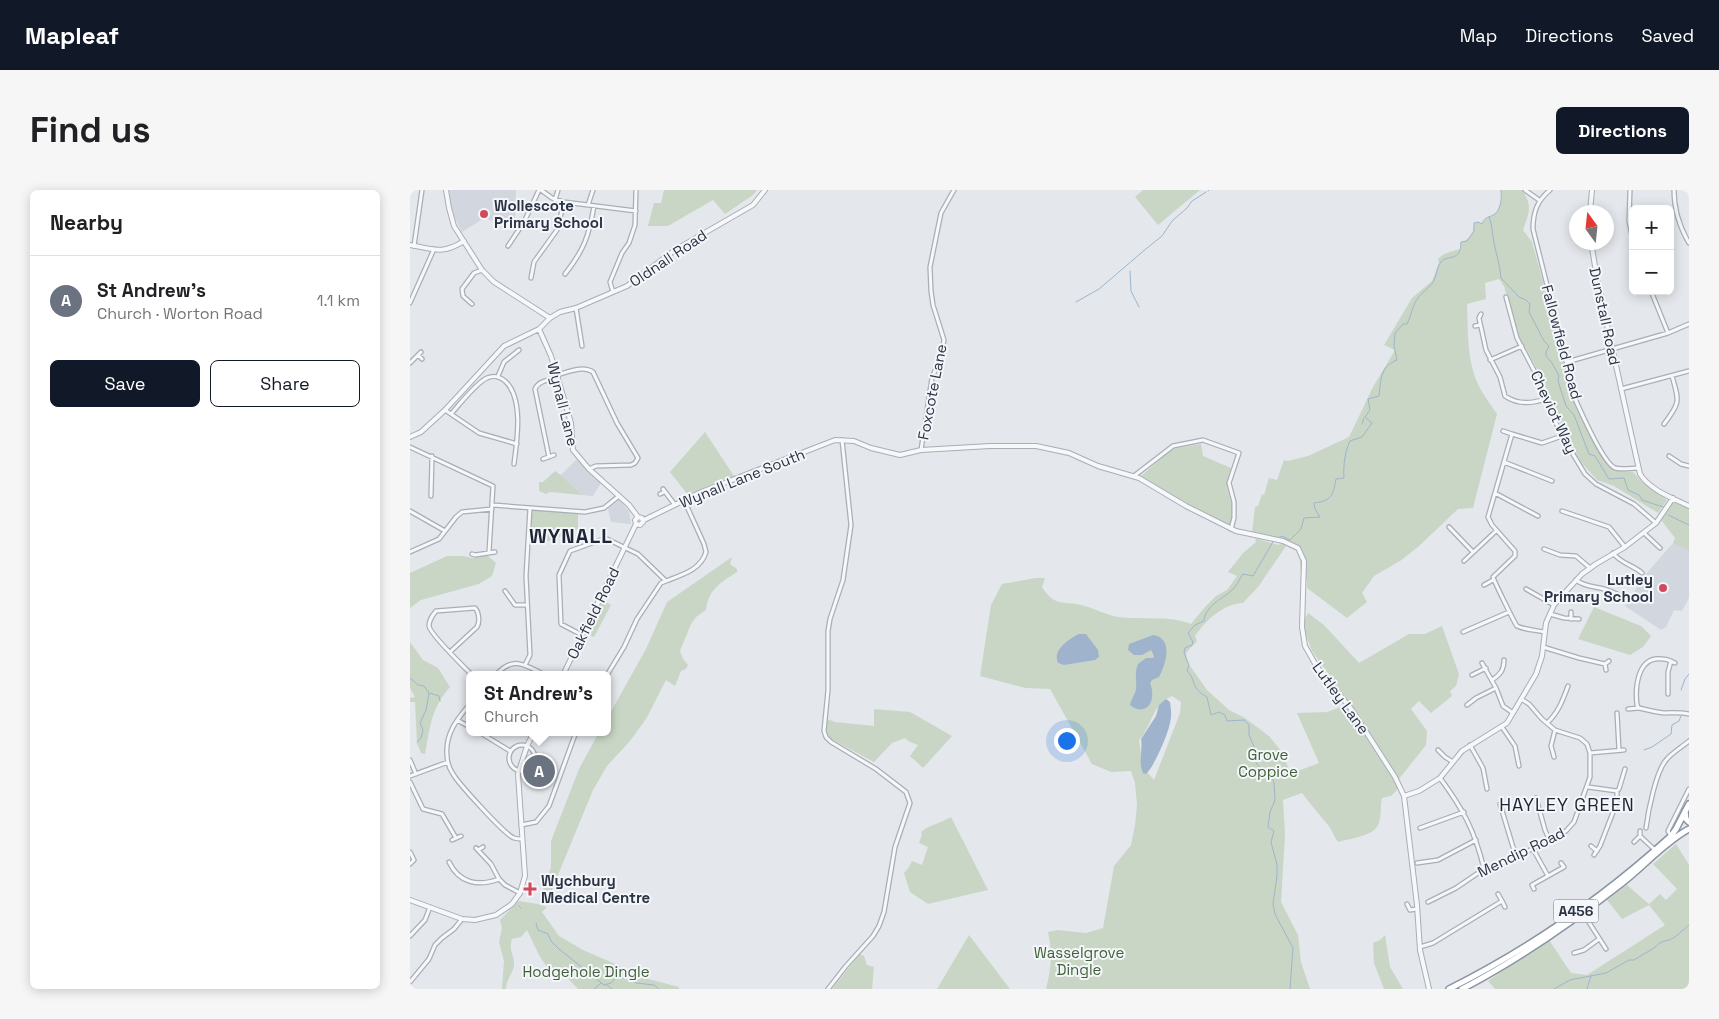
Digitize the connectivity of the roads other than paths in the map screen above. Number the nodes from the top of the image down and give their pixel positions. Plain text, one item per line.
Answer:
1 (422, 190) edge
2 (446, 190) edge
3 (540, 190) edge
4 (558, 190) edge
5 (593, 190) edge
6 (636, 190) edge
7 (765, 190) edge
8 (954, 190) edge
9 (1526, 190) edge
10 (1550, 190) edge
11 (1592, 190) edge
12 (1630, 190) edge
13 (1674, 190) edge
14 (555, 200) junction
15 (1540, 200) junction
16 (564, 202) junction
17 (588, 205) junction
18 (1591, 205) edge
19 (1630, 205) edge
20 (594, 206) junction
21 (636, 211) junction
22 (464, 241) junction
23 (509, 243) dead end
24 (1689, 243) edge
25 (412, 245) edge
26 (434, 249) junction
27 (1592, 250) edge
28 (482, 270) junction
29 (567, 273) dead end
30 (530, 275) dead end
31 (613, 292) junction
32 (1653, 295) edge
33 (412, 296) edge
34 (1506, 297) dead end
35 (410, 303) edge
36 (472, 304) dead end
37 (576, 308) junction
38 (1481, 314) dead end
39 (550, 318) junction
40 (1689, 324) edge
41 (1480, 325) junction
42 (1475, 326) dead end
43 (539, 329) junction
44 (1668, 333) junction
45 (583, 344) dead end
46 (1522, 346) junction
47 (1612, 349) junction
48 (519, 350) dead end
49 (421, 352) dead end
50 (418, 355) junction
51 (422, 359) dead end
52 (1490, 360) junction
53 (1567, 362) junction
54 (410, 363) edge
55 (1689, 371) edge
56 (498, 376) junction
57 (1672, 376) junction
58 (557, 377) junction
59 (1621, 389) junction
60 (1545, 398) junction
61 (445, 410) junction
62 (451, 414) junction
63 (1664, 424) dead end
64 (1503, 431) dead end
65 (1512, 434) junction
66 (1562, 436) junction
67 (410, 437) edge
68 (842, 440) junction
69 (517, 444) junction
70 (410, 447) edge
71 (921, 450) junction
72 (554, 455) dead end
73 (432, 456) junction
74 (1669, 456) dead end
75 (549, 457) junction
76 (543, 459) dead end
77 (1504, 462) junction
78 (514, 464) dead end
79 (1689, 466) edge
80 (1638, 468) junction
81 (589, 469) junction
82 (1134, 476) junction
83 (1552, 481) dead end
84 (1495, 493) junction
85 (430, 494) dead end
86 (660, 494) dead end
87 (620, 496) junction
88 (1673, 498) junction
89 (684, 500) junction
90 (675, 505) junction
91 (1689, 506) edge
92 (493, 507) junction
93 (1534, 507) dead end
94 (1567, 507) dead end
95 (530, 508) junction
96 (410, 512) edge
97 (1531, 512) junction
98 (1538, 516) dead end
99 (638, 517) junction
100 (644, 520) junction
101 (1656, 523) junction
102 (636, 524) junction
103 (1450, 527) dead end
104 (1459, 527) dead end
105 (1231, 529) junction
106 (445, 531) junction
107 (1453, 531) junction
108 (1496, 531) junction
109 (1644, 533) junction
110 (624, 547) junction
111 (1625, 547) junction
112 (1660, 548) dead end
113 (1544, 549) dead end
114 (410, 552) edge
115 (489, 552) junction
116 (494, 552) dead end
117 (1473, 552) junction
118 (472, 554) dead end
119 (1613, 554) junction
120 (1464, 560) dead end
121 (1590, 568) junction
122 (1642, 573) dead end
123 (1494, 580) junction
124 (1576, 580) junction
125 (666, 581) junction
126 (1484, 585) dead end
127 (1526, 588) dead end
128 (505, 591) dead end
129 (1623, 597) dead end
130 (527, 605) junction
131 (1554, 605) junction
132 (1509, 612) junction
133 (1571, 612) dead end
134 (1550, 614) junction
135 (1571, 619) junction
136 (1579, 619) dead end
137 (1463, 632) dead end
138 (1544, 632) junction
139 (582, 635) junction
140 (1543, 647) junction
141 (450, 652) junction
142 (1504, 660) dead end
143 (1609, 661) dead end
144 (1482, 663) dead end
145 (1605, 664) junction
146 (525, 665) junction
147 (1486, 668) junction
148 (1606, 670) dead end
149 (468, 671) edge
150 (500, 671) edge
151 (537, 671) edge
152 (565, 671) edge
153 (609, 671) edge
154 (1472, 675) dead end
155 (1492, 680) junction
156 (1496, 688) junction
157 (1569, 689) dead end
158 (1668, 694) dead end
159 (1521, 699) junction
160 (1467, 705) dead end
161 (1639, 708) junction
162 (466, 709) edge
163 (1628, 710) dead end
164 (1513, 713) junction
165 (1617, 713) dead end
166 (1689, 714) edge
167 (457, 720) junction
168 (1547, 723) junction
169 (466, 725) edge
170 (1502, 727) junction
171 (1555, 730) junction
172 (486, 736) edge
173 (532, 736) edge
174 (575, 736) edge
175 (1689, 741) edge
176 (1470, 745) junction
177 (527, 746) junction
178 (1438, 750) dead end
179 (1619, 750) junction
180 (1624, 750) dead end
181 (510, 751) junction
182 (1590, 752) junction
183 (1441, 753) junction
184 (1438, 756) dead end
185 (1554, 757) dead end
186 (410, 760) edge
187 (448, 762) junction
188 (1453, 762) junction
189 (1519, 766) dead end
190 (1625, 769) dead end
191 (518, 771) junction
192 (1617, 772) dead end
193 (416, 774) junction
194 (1623, 775) junction
195 (410, 776) edge
196 (1440, 778) junction
197 (1492, 781) dead end
198 (410, 782) edge
199 (1487, 782) junction
200 (1588, 787) junction
201 (1487, 789) dead end
202 (1689, 789) edge
203 (1617, 791) junction
204 (1404, 796) junction
205 (1532, 804) dead end
206 (1689, 804) edge
207 (1495, 810) dead end
208 (1685, 811) junction
209 (1464, 812) junction
210 (1689, 822) edge
211 (522, 825) junction
212 (1426, 825) junction
213 (1420, 828) dead end
214 (1646, 828) dead end
215 (1689, 830) edge
216 (1429, 831) dead end
217 (1640, 831) dead end
218 (461, 836) dead end
219 (1640, 836) junction
220 (1671, 836) junction
221 (522, 839) junction
222 (1550, 839) junction
223 (1476, 840) junction
224 (1634, 842) dead end
225 (483, 846) dead end
226 (1591, 846) dead end
227 (1533, 849) junction
228 (1655, 850) junction
229 (410, 852) edge
230 (1518, 857) junction
231 (449, 862) dead end
232 (1561, 863) dead end
233 (410, 864) edge
234 (1417, 864) dead end
235 (451, 867) junction
236 (447, 869) dead end
237 (1484, 869) junction
238 (1548, 876) junction
239 (499, 879) junction
240 (1534, 889) dead end
241 (520, 893) junction
242 (1498, 894) dead end
243 (410, 900) edge
244 (1502, 901) junction
245 (1428, 902) dead end
246 (1407, 904) dead end
247 (430, 907) junction
248 (1505, 907) dead end
249 (1417, 910) junction
250 (1583, 913) junction
251 (462, 919) junction
252 (410, 936) edge
253 (1599, 939) junction
254 (1420, 947) junction
255 (1606, 949) dead end
256 (1574, 953) dead end
257 (410, 982) edge
258 (828, 989) edge
259 (1429, 989) edge
260 (1449, 989) edge
261 (1463, 989) edge

1 - 25 street
2 - 22 street
3 - 14 street
3 - 23 street
4 - 14 street
5 - 17 street
6 - 21 street
7 - 31 street, Oldnall Road
8 - 71 street, Foxcote Lane
9 - 15 street
10 - 15 street, Fallowfield Road
11 - 18 street
12 - 19 street
13 - 24 street
14 - 16 street
15 - 53 street, Fallowfield Road
16 - 17 street
16 - 30 street
17 - 20 street
20 - 21 street
20 - 29 street
21 - 31 street
22 - 26 street
22 - 28 street
25 - 26 street
26 - 33 street
27 - 47 street, Dunstall Road
28 - 36 street
28 - 39 street
31 - 37 street, Oldnall Road
32 - 44 street
33 - 35 street
34 - 46 street, Cheviot Way
37 - 39 street, Oldnall Road
37 - 45 street
38 - 41 street
39 - 43 street, Oldnall Road
40 - 44 street
41 - 42 street
41 - 52 street
43 - 58 street, Wynall Lane
43 - 61 street, Oldnall Road
44 - 47 street
46 - 52 street
46 - 60 street, Cheviot Way
47 - 53 street
47 - 59 street, Dunstall Road
48 - 56 street
49 - 50 street
50 - 51 street
50 - 54 street
52 - 60 street
53 - 80 street, Fallowfield Road
55 - 57 street
56 - 62 street
56 - 69 street
57 - 59 street
57 - 63 street
58 - 75 street
58 - 81 street, Wynall Lane
58 - 81 street
59 - 80 street, Dunstall Road
60 - 66 street, Cheviot Way
61 - 62 street
61 - 67 street, Oldnall Road
62 - 69 street
64 - 65 street
65 - 66 street
65 - 77 street
66 - 101 street, Cheviot Way
68 - 71 street
68 - 89 street, Wynall Lane South
68 - 258 street
69 - 78 street
70 - 73 street
71 - 82 street
72 - 75 street
73 - 85 street
73 - 92 street
74 - 79 street
75 - 76 street
77 - 83 street
77 - 84 street
80 - 88 street
81 - 87 street, Wynall Lane
82 - 105 street
82 - 105 street
84 - 97 street
84 - 108 street
86 - 90 street
87 - 95 street
87 - 99 street, Wynall Lane
88 - 91 street
88 - 101 street
89 - 90 street, Wynall Lane South
89 - 125 street
90 - 100 street, Wynall Lane South
92 - 95 street
92 - 106 street
92 - 115 street
93 - 97 street
94 - 111 street
95 - 130 street
96 - 106 street
97 - 98 street
99 - 100 street
99 - 102 street
100 - 102 street
101 - 109 street
102 - 110 street, Oakfield Road
103 - 107 street
104 - 107 street
105 - 204 street, Lutley Lane
106 - 114 street
107 - 117 street
108 - 117 street
108 - 123 street
109 - 111 street
109 - 112 street
110 - 125 street
110 - 139 street, Oakfield Road
110 - 139 street
111 - 119 street
113 - 121 street
115 - 116 street
115 - 118 street
117 - 120 street
119 - 121 street
119 - 122 street
121 - 124 street
123 - 126 street
123 - 132 street
124 - 129 street
124 - 131 street
125 - 153 street
127 - 131 street
128 - 130 street
130 - 146 street
131 - 134 street
132 - 137 street
132 - 138 street
133 - 135 street
134 - 135 street
134 - 138 street
135 - 136 street
138 - 140 street
139 - 152 street, Oakfield Road
140 - 145 street
140 - 159 street
141 - 141 street
141 - 149 street
142 - 155 street
143 - 145 street
144 - 147 street
145 - 148 street
146 - 150 street
146 - 151 street
147 - 154 street
147 - 155 street
155 - 156 street
156 - 160 street
156 - 164 street
157 - 168 street
158 - 161 street
159 - 164 street
159 - 168 street
161 - 163 street
161 - 166 street
162 - 167 street
164 - 170 street
165 - 179 street
167 - 169 street
167 - 187 street
168 - 171 street
170 - 176 street
170 - 189 street
171 - 182 street
171 - 185 street
172 - 181 street
173 - 177 street
174 - 211 street
175 - 214 street
176 - 188 street
176 - 199 street
177 - 181 street
177 - 191 street
177 - 191 street
178 - 183 street
179 - 180 street
179 - 182 street
181 - 191 street
182 - 200 street, Mendip Road
183 - 184 street
183 - 188 street
186 - 193 street
187 - 193 street
187 - 221 street
188 - 196 street
190 - 194 street
191 - 211 street
192 - 194 street
193 - 195 street
194 - 203 street
196 - 204 street
196 - 209 street
197 - 199 street
198 - 218 street
199 - 201 street
200 - 203 street
200 - 222 street, Mendip Road
202 - 220 street
203 - 226 street
204 - 249 street, Lutley Lane
205 - 222 street
206 - 208 highway, A456
207 - 230 street
208 - 210 highway
208 - 220 highway, A456
209 - 212 street
209 - 223 street
211 - 221 street
212 - 213 street
212 - 216 street
215 - 250 highway, A456
217 - 219 street
219 - 224 street
219 - 228 street
220 - 228 highway, A456
221 - 241 street
222 - 227 street, Mendip Road
223 - 234 street
223 - 237 street
225 - 239 street
227 - 230 street, Mendip Road
227 - 238 street
228 - 260 highway, A456
229 - 233 street
230 - 237 street, Mendip Road
231 - 235 street
232 - 238 street
235 - 236 street
235 - 239 street
237 - 245 street, Mendip Road
238 - 240 street
239 - 241 street
241 - 251 street
242 - 244 street
243 - 247 street
244 - 248 street
244 - 254 street
246 - 249 street
247 - 251 street
247 - 252 street
249 - 254 street, Lutley Lane
250 - 253 street
250 - 261 highway, A456
251 - 257 street
253 - 255 street
253 - 256 street
254 - 259 street, Lutley Lane

